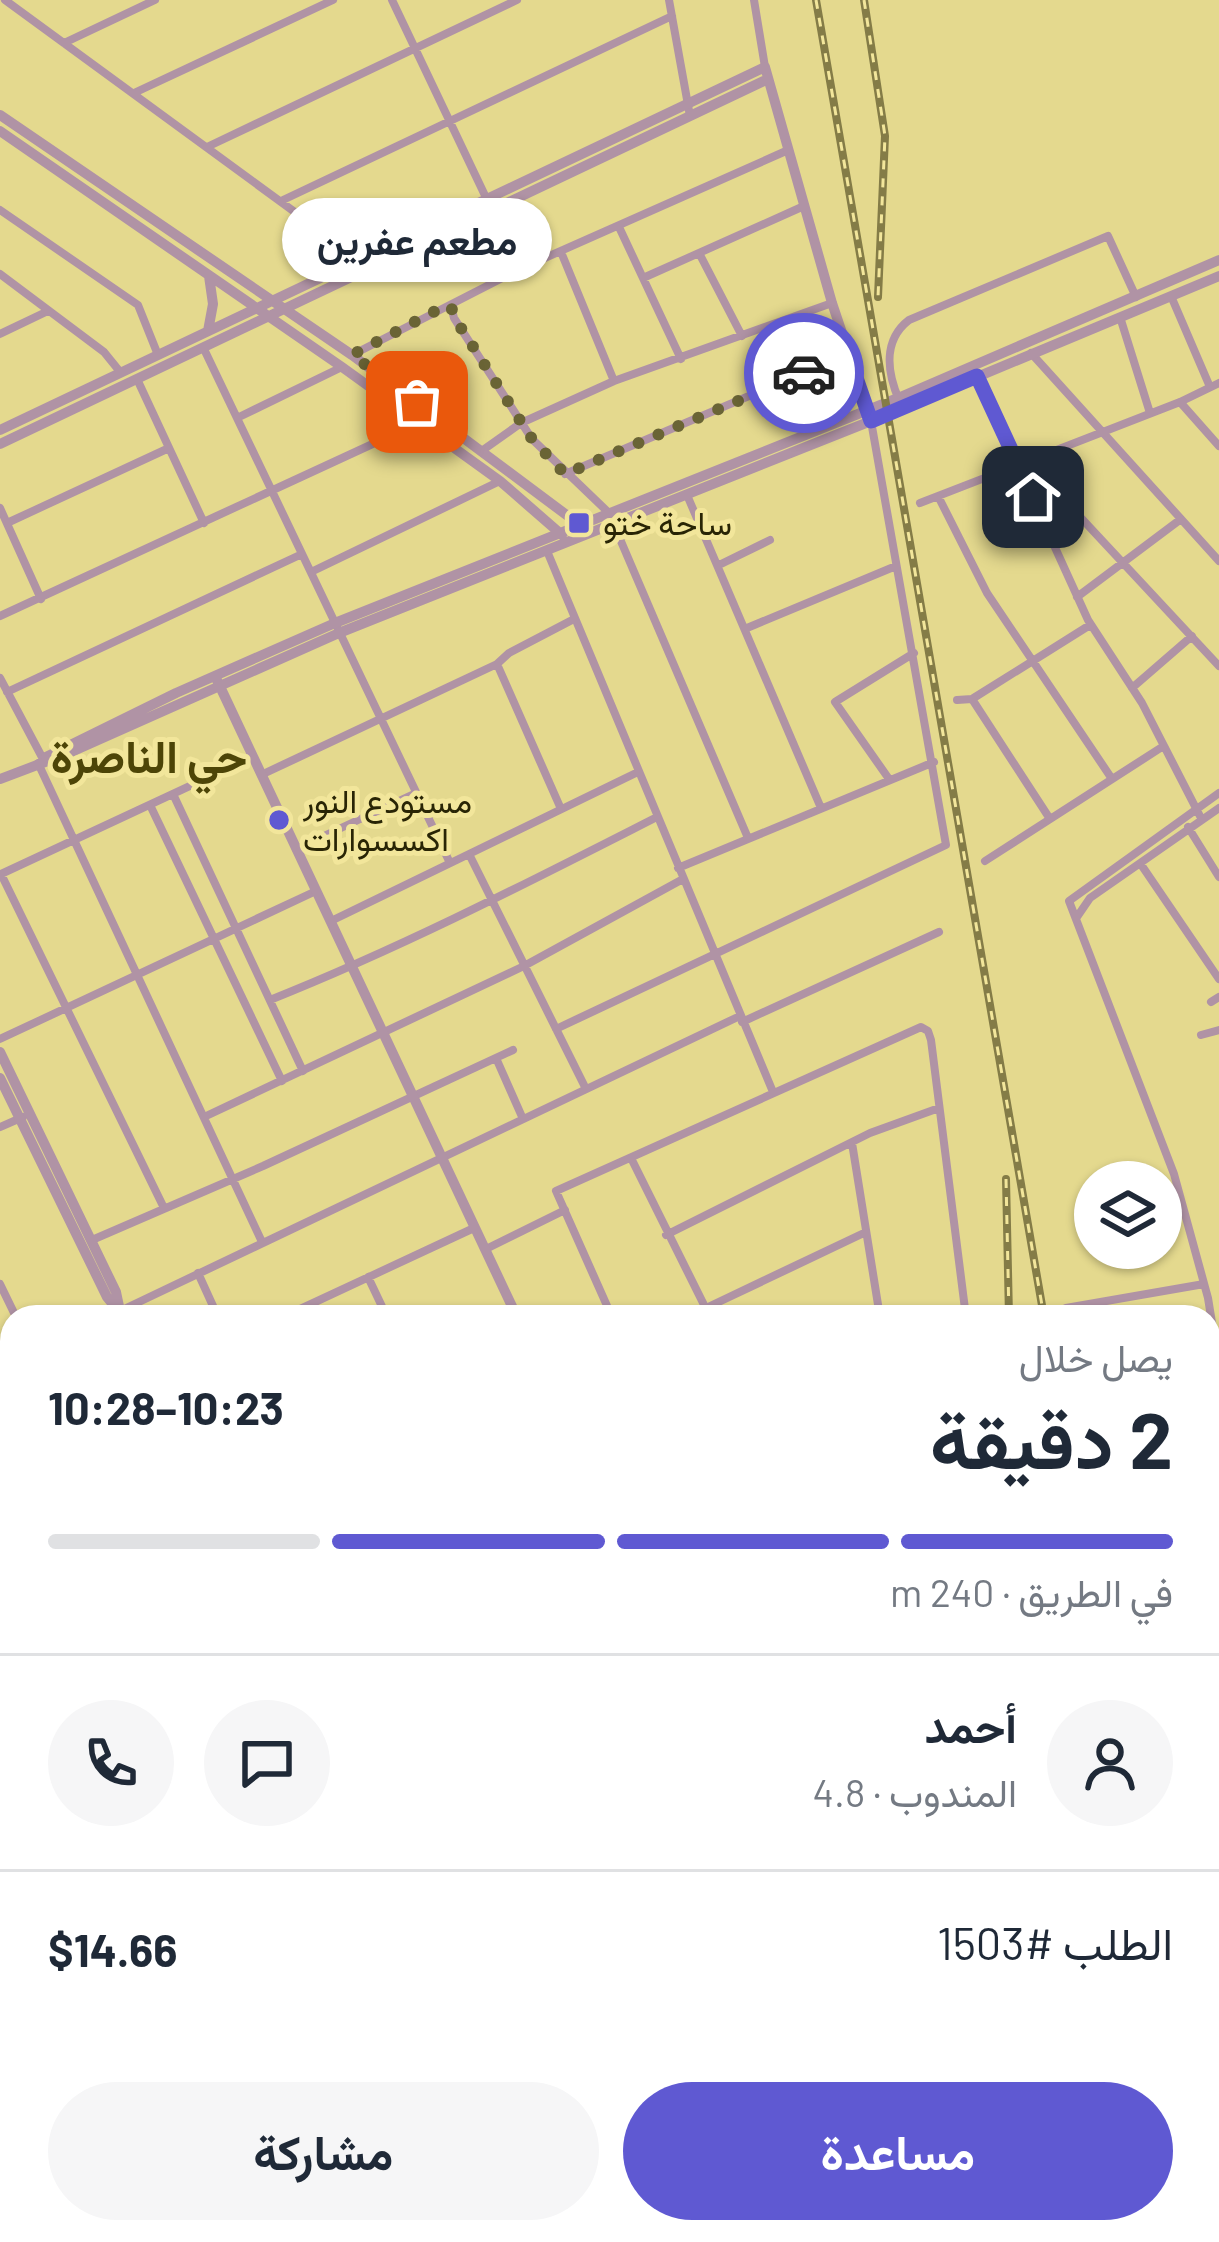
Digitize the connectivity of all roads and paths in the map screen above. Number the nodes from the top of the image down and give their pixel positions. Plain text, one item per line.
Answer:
1 (5, 0) edge
2 (154, 0) edge
3 (333, 0) edge
4 (392, 0) edge
5 (518, 0) edge
6 (669, 0) edge
7 (754, 0) edge
8 (672, 16) junction
9 (64, 43) junction
10 (415, 49) junction
11 (766, 73) junction
12 (134, 93) junction
13 (688, 110) junction
14 (0, 116) edge
15 (449, 121) junction
16 (0, 131) edge
17 (207, 147) junction
18 (786, 152) junction
19 (283, 200) junction
20 (489, 205) junction
21 (805, 206) junction
22 (0, 210) edge
23 (619, 227) junction
24 (561, 252) junction
25 (699, 253) junction
26 (360, 260) junction
27 (1219, 260) edge
28 (520, 269) junction
29 (0, 274) edge
30 (208, 276) junction
31 (1219, 276) edge
32 (643, 278) junction
33 (1171, 294) junction
34 (1136, 297) junction
35 (832, 303) junction
36 (277, 306) junction
37 (451, 306) junction
38 (48, 311) junction
39 (262, 313) junction
40 (1120, 315) junction
41 (208, 331) junction
42 (0, 334) edge
43 (742, 337) junction
44 (203, 347) junction
45 (1030, 352) junction
46 (352, 355) junction
47 (848, 355) junction
48 (158, 356) junction
49 (681, 359) junction
50 (342, 367) junction
51 (122, 373) junction
52 (977, 376) junction
53 (137, 379) junction
54 (614, 381) junction
55 (1215, 385) edge
56 (1180, 402) junction
57 (900, 403) junction
58 (1150, 413) junction
59 (870, 415) junction
60 (237, 418) junction
61 (418, 422) junction
62 (521, 423) junction
63 (0, 430) edge
64 (1102, 432) junction
65 (0, 444) edge
66 (1219, 446) edge
67 (169, 448) junction
68 (482, 450) junction
69 (1023, 462) junction
70 (565, 474) junction
71 (500, 481) junction
72 (272, 491) junction
73 (687, 495) junction
74 (938, 496) junction
75 (920, 503) dead end
76 (0, 508) edge
77 (1181, 519) junction
78 (612, 520) junction
79 (7, 523) junction
80 (204, 523) junction
81 (580, 526) junction
82 (592, 533) junction
83 (566, 538) junction
84 (770, 540) dead end
85 (547, 551) junction
86 (302, 554) junction
87 (1219, 560) edge
88 (1123, 562) junction
89 (719, 565) junction
90 (896, 566) junction
91 (311, 572) junction
92 (1078, 597) junction
93 (41, 598) junction
94 (0, 616) edge
95 (574, 619) junction
96 (1090, 624) junction
97 (337, 628) junction
98 (747, 628) junction
99 (1192, 636) junction
100 (914, 653) junction
101 (1033, 662) junction
102 (497, 664) junction
103 (1219, 666) edge
104 (0, 678) edge
105 (217, 680) junction
106 (1132, 688) junction
107 (7, 692) junction
108 (972, 699) junction
109 (957, 700) dead end
110 (381, 719) junction
111 (1162, 747) junction
112 (252, 757) junction
113 (41, 760) junction
114 (934, 762) junction
115 (638, 772) junction
116 (261, 775) junction
117 (0, 778) edge
118 (889, 779) junction
119 (1112, 779) junction
120 (416, 793) junction
121 (1219, 793) edge
122 (173, 794) junction
123 (150, 805) junction
124 (821, 808) junction
125 (1219, 808) edge
126 (561, 809) junction
127 (1196, 810) junction
128 (656, 817) junction
129 (1050, 819) junction
130 (1183, 819) junction
131 (1202, 820) junction
132 (1189, 829) junction
133 (748, 838) junction
134 (74, 840) junction
135 (296, 849) junction
136 (469, 854) junction
137 (985, 861) dead end
138 (450, 863) junction
139 (1140, 863) junction
140 (678, 868) junction
141 (0, 874) edge
142 (1219, 877) edge
143 (682, 879) junction
144 (316, 890) junction
145 (493, 901) junction
146 (1077, 917) junction
147 (332, 921) junction
148 (236, 928) junction
149 (939, 932) dead end
150 (215, 938) junction
151 (713, 952) junction
152 (524, 966) junction
153 (352, 967) junction
154 (137, 975) junction
155 (1219, 979) edge
156 (270, 1000) junction
157 (65, 1008) junction
158 (741, 1019) junction
159 (556, 1029) junction
160 (1219, 1030) edge
161 (384, 1034) junction
162 (1201, 1035) dead end
163 (0, 1039) edge
164 (513, 1050) dead end
165 (0, 1052) edge
166 (496, 1058) junction
167 (303, 1071) junction
168 (0, 1078) edge
169 (281, 1081) junction
170 (586, 1089) junction
171 (773, 1092) junction
172 (412, 1096) junction
173 (939, 1108) junction
174 (24, 1116) junction
175 (204, 1117) junction
176 (523, 1119) junction
177 (0, 1127) edge
178 (852, 1143) junction
179 (631, 1157) junction
180 (442, 1159) junction
181 (232, 1178) junction
182 (164, 1208) junction
183 (565, 1210) junction
184 (474, 1228) junction
185 (866, 1232) junction
186 (666, 1235) junction
187 (90, 1240) junction
188 (262, 1242) junction
189 (485, 1249) junction
190 (198, 1273) junction
191 (368, 1277) junction
192 (1204, 1284) junction
193 (1219, 1294) edge
194 (1208, 1298) junction
195 (114, 1305) edge
196 (120, 1305) edge
197 (138, 1305) edge
198 (213, 1305) edge
199 (308, 1305) edge
200 (381, 1305) edge
201 (511, 1305) edge
202 (607, 1305) edge
203 (704, 1305) edge
204 (722, 1305) edge
205 (878, 1305) edge
206 (964, 1305) edge
207 (1083, 1305) edge
208 (1209, 1305) edge

1 - 9 street
2 - 9 street
3 - 12 street
4 - 10 street
5 - 10 street
6 - 8 street
7 - 11 street
8 - 13 street
8 - 15 street
9 - 12 street
10 - 15 street
10 - 17 street
11 - 13 street
11 - 18 street
12 - 17 street
13 - 20 street
14 - 36 street
15 - 19 street
15 - 20 street
16 - 30 street
17 - 19 street
18 - 21 street
18 - 23 street
19 - 26 street
20 - 26 street
20 - 28 street
20 - 36 street
21 - 25 street
21 - 35 street
22 - 48 street
23 - 24 street
23 - 32 street
24 - 28 street
24 - 54 street
25 - 32 street
25 - 43 street
26 - 36 street
27 - 34 street
28 - 37 street
29 - 38 street
30 - 39 street
30 - 41 street
31 - 33 street
32 - 49 street
33 - 40 street
33 - 55 street
34 - 57 street
34 - 57 street
35 - 43 street
35 - 47 street
36 - 39 street
36 - 46 street
37 - 46 street
37 - 62 street
38 - 42 street
38 - 51 street
39 - 41 street
39 - 44 street
39 - 50 street
40 - 45 street
40 - 58 street
41 - 48 street
43 - 49 street
44 - 53 street
44 - 60 street
45 - 52 street
45 - 64 street
46 - 68 street
47 - 59 street
47 - 70 street
48 - 51 street
49 - 54 street
50 - 60 street
50 - 61 street
51 - 63 street
52 - 57 street
52 - 69 street
53 - 65 street
53 - 67 street
54 - 62 street
55 - 56 street
56 - 58 street
56 - 66 street
57 - 59 street
58 - 64 street
59 - 73 street
59 - 78 street
59 - 90 street
60 - 72 street
61 - 71 street
61 - 72 street
62 - 68 street
62 - 70 street
64 - 69 street
64 - 77 street
67 - 79 street
67 - 80 street
68 - 81 street
69 - 74 street
69 - 88 street
69 - 92 street
70 - 78 street
71 - 83 street
71 - 91 street
72 - 80 street
72 - 86 street
73 - 78 street
73 - 89 street
74 - 75 street
74 - 101 street
76 - 79 street
77 - 87 street
77 - 88 street
78 - 81 street
78 - 82 street
78 - 133 street
79 - 93 street
80 - 93 street
81 - 82 street
81 - 83 street
82 - 83 street
83 - 85 street
83 - 97 street
84 - 89 street
85 - 95 street
85 - 97 street
86 - 91 street
86 - 107 street
88 - 92 street
88 - 99 street
89 - 98 street
90 - 98 street
90 - 100 street
91 - 97 street
92 - 96 street
93 - 94 street
95 - 102 street
95 - 115 street
96 - 101 street
96 - 106 street
97 - 105 street
97 - 110 street
98 - 124 street
99 - 103 street
99 - 106 street
100 - 114 street
100 - 118 street
101 - 108 street
101 - 119 street
102 - 110 street
102 - 126 street
104 - 107 street
105 - 112 street
105 - 113 street
106 - 111 street
107 - 113 street
108 - 109 street
108 - 129 street
110 - 116 street
110 - 120 street
111 - 119 street
111 - 127 street
112 - 116 street
112 - 122 street
113 - 117 street
113 - 134 street
114 - 118 street
114 - 151 street
115 - 126 street
115 - 128 street
116 - 135 street
118 - 124 street
119 - 129 street
120 - 135 street
120 - 138 street
121 - 127 street
122 - 123 street
122 - 148 street
123 - 134 street
123 - 150 street
124 - 133 street
125 - 131 street
126 - 136 street
127 - 130 street
127 - 131 street
128 - 140 street
128 - 145 street
129 - 137 street
130 - 132 street
130 - 146 street
131 - 132 street
132 - 139 street
132 - 142 street
133 - 140 street
134 - 141 street
134 - 154 street
135 - 144 street
136 - 138 street
136 - 145 street
138 - 147 street
139 - 146 street
139 - 155 street
140 - 143 street
141 - 157 street
143 - 151 street
143 - 152 street
144 - 147 street
144 - 148 street
145 - 152 street
145 - 153 street
146 - 192 street
147 - 153 street
148 - 150 street
148 - 156 street
149 - 158 street
150 - 154 street
150 - 169 street
151 - 158 street
151 - 159 street
152 - 159 street
152 - 161 street
153 - 156 street
153 - 161 street
154 - 157 street
154 - 175 street
156 - 167 street
157 - 163 street
157 - 182 street
158 - 170 street
158 - 171 street
159 - 170 street
160 - 162 street
161 - 167 street
161 - 172 street
164 - 166 street
165 - 174 street
166 - 172 street
166 - 176 street
167 - 169 street
168 - 174 street
169 - 175 street
170 - 176 street
171 - 173 street
171 - 179 street
172 - 180 street
172 - 181 street
173 - 178 street
173 - 206 street
174 - 177 street
174 - 187 street
174 - 195 street
175 - 181 street
176 - 180 street
178 - 185 street
178 - 186 street
179 - 183 street
179 - 186 street
180 - 184 street
180 - 188 street
181 - 182 street
181 - 188 street
182 - 187 street
183 - 189 street
183 - 202 street
184 - 189 street
184 - 191 street
185 - 204 street
185 - 205 street
186 - 203 street
187 - 196 street
188 - 190 street
189 - 201 street
190 - 197 street
190 - 198 street
191 - 199 street
191 - 200 street
192 - 194 street
192 - 207 street
193 - 194 street
194 - 208 street

